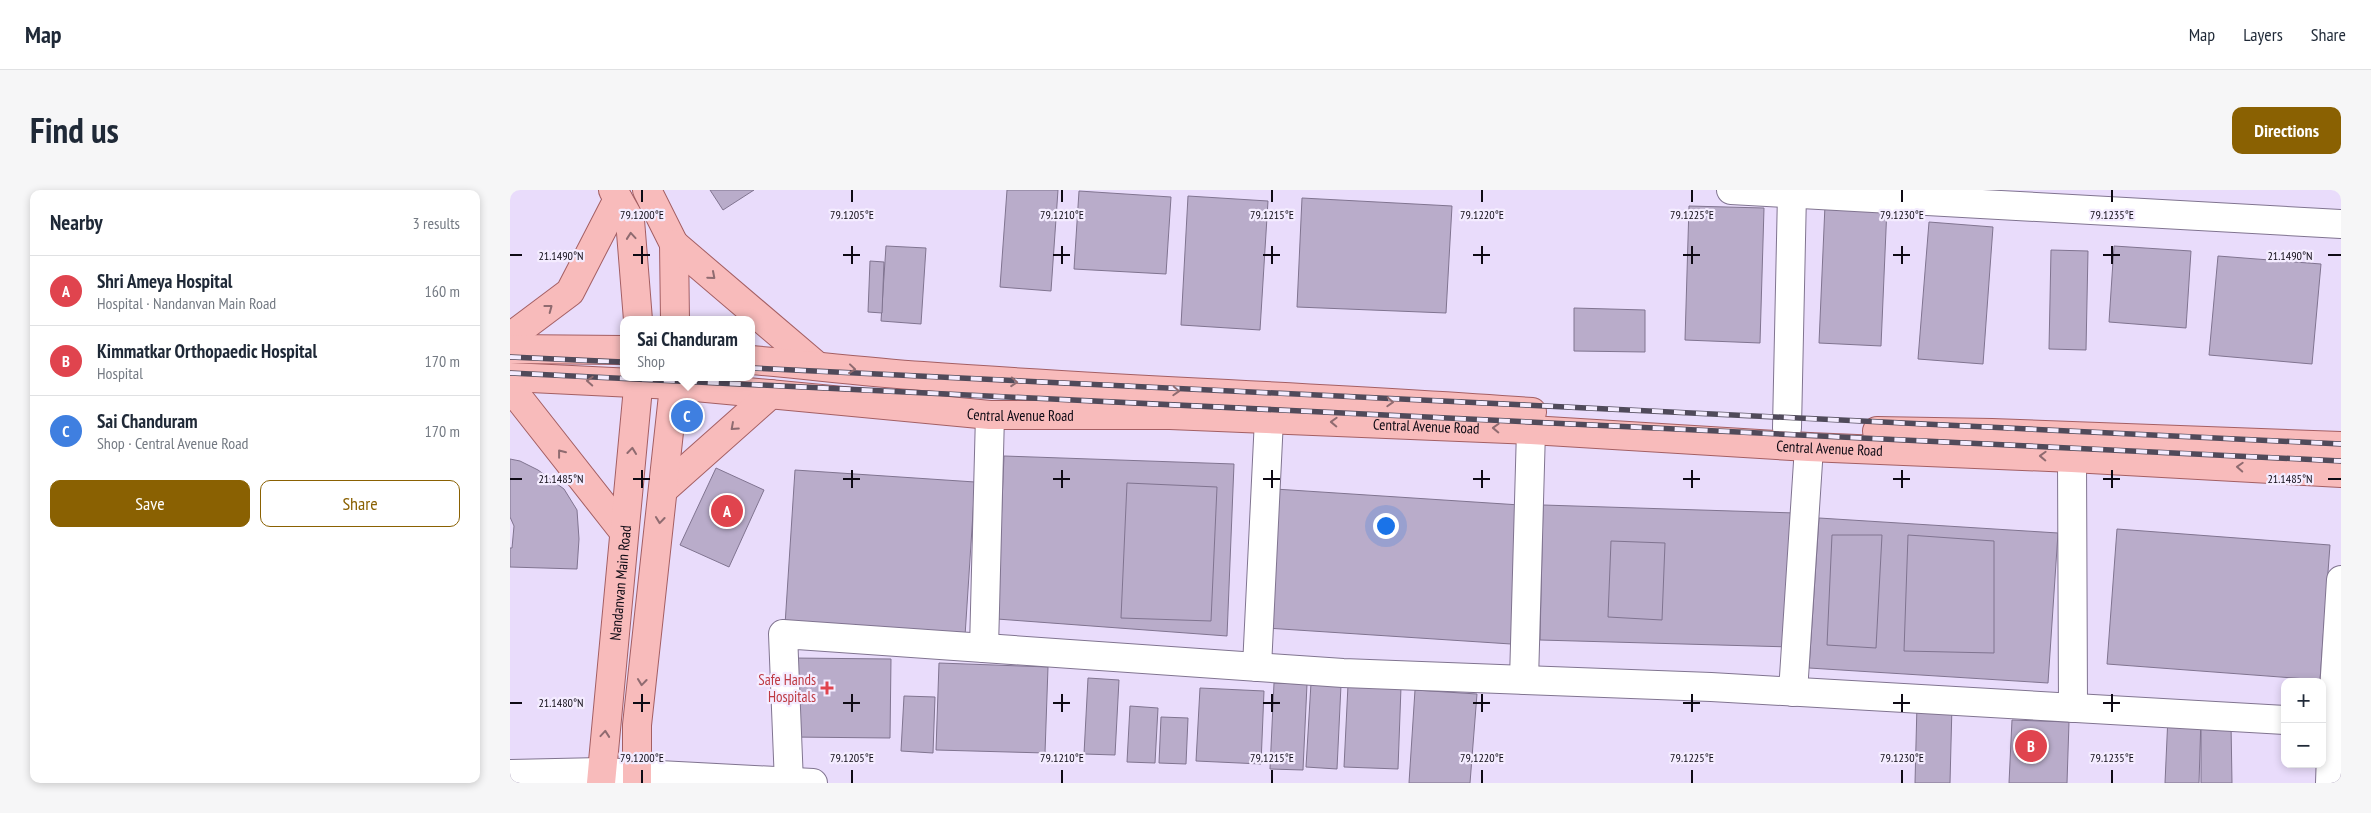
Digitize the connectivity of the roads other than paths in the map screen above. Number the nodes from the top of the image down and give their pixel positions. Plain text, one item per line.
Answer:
1 (647, 190) edge
2 (1731, 190) edge
3 (1792, 193) junction
4 (615, 194) edge
5 (2341, 224) edge
6 (674, 244) junction
7 (638, 316) edge
8 (675, 316) edge
9 (510, 337) edge
10 (510, 349) edge
11 (620, 350) edge
12 (755, 360) edge
13 (817, 366) junction
14 (510, 377) edge
15 (620, 380) edge
16 (639, 381) edge
17 (674, 381) edge
18 (510, 387) edge
19 (771, 394) junction
20 (990, 416) junction
21 (1269, 419) junction
22 (1787, 428) junction
23 (1531, 430) junction
24 (2341, 446) edge
25 (1809, 447) junction
26 (2072, 458) junction
27 (2341, 473) edge
28 (663, 490) junction
29 (624, 532) junction
30 (2341, 580) edge
31 (984, 648) junction
32 (1257, 667) junction
33 (1524, 680) junction
34 (1793, 692) junction
35 (2072, 708) junction
36 (2281, 720) edge
37 (2327, 723) edge
38 (510, 774) edge
39 (601, 778) edge
40 (637, 779) edge
41 (797, 783) edge
42 (2330, 783) edge

1 - 6 main road
2 - 3 street
3 - 5 street
3 - 22 street
7 -> 4 main road
9 -> 4 main road
6 - 8 main road
6 -> 13 main road
10 - 11 main road
12 - 13 main road
13 -> 22 main road
15 -> 14 main road, Central Avenue Road
29 -> 16 main road, Nandanvan Main Road
17 - 19 main road, Central Avenue Road
17 - 28 main road
29 -> 18 main road
19 - 20 main road, Central Avenue Road
19 -> 28 main road
20 - 21 main road, Central Avenue Road
20 - 31 street
23 -> 21 main road, Central Avenue Road
21 - 32 street
22 - 24 main road
23 - 25 main road, Central Avenue Road
23 - 33 street
26 -> 25 main road, Central Avenue Road
25 - 34 street
27 -> 26 main road, Central Avenue Road
26 - 35 street
28 -> 40 main road
39 -> 29 main road, Nandanvan Main Road
30 - 37 street
31 - 32 street
31 - 41 street
32 - 33 street
33 - 34 street
34 - 35 street
35 - 36 street
37 - 42 street
38 - 39 street
39 - 40 street
40 - 41 street

